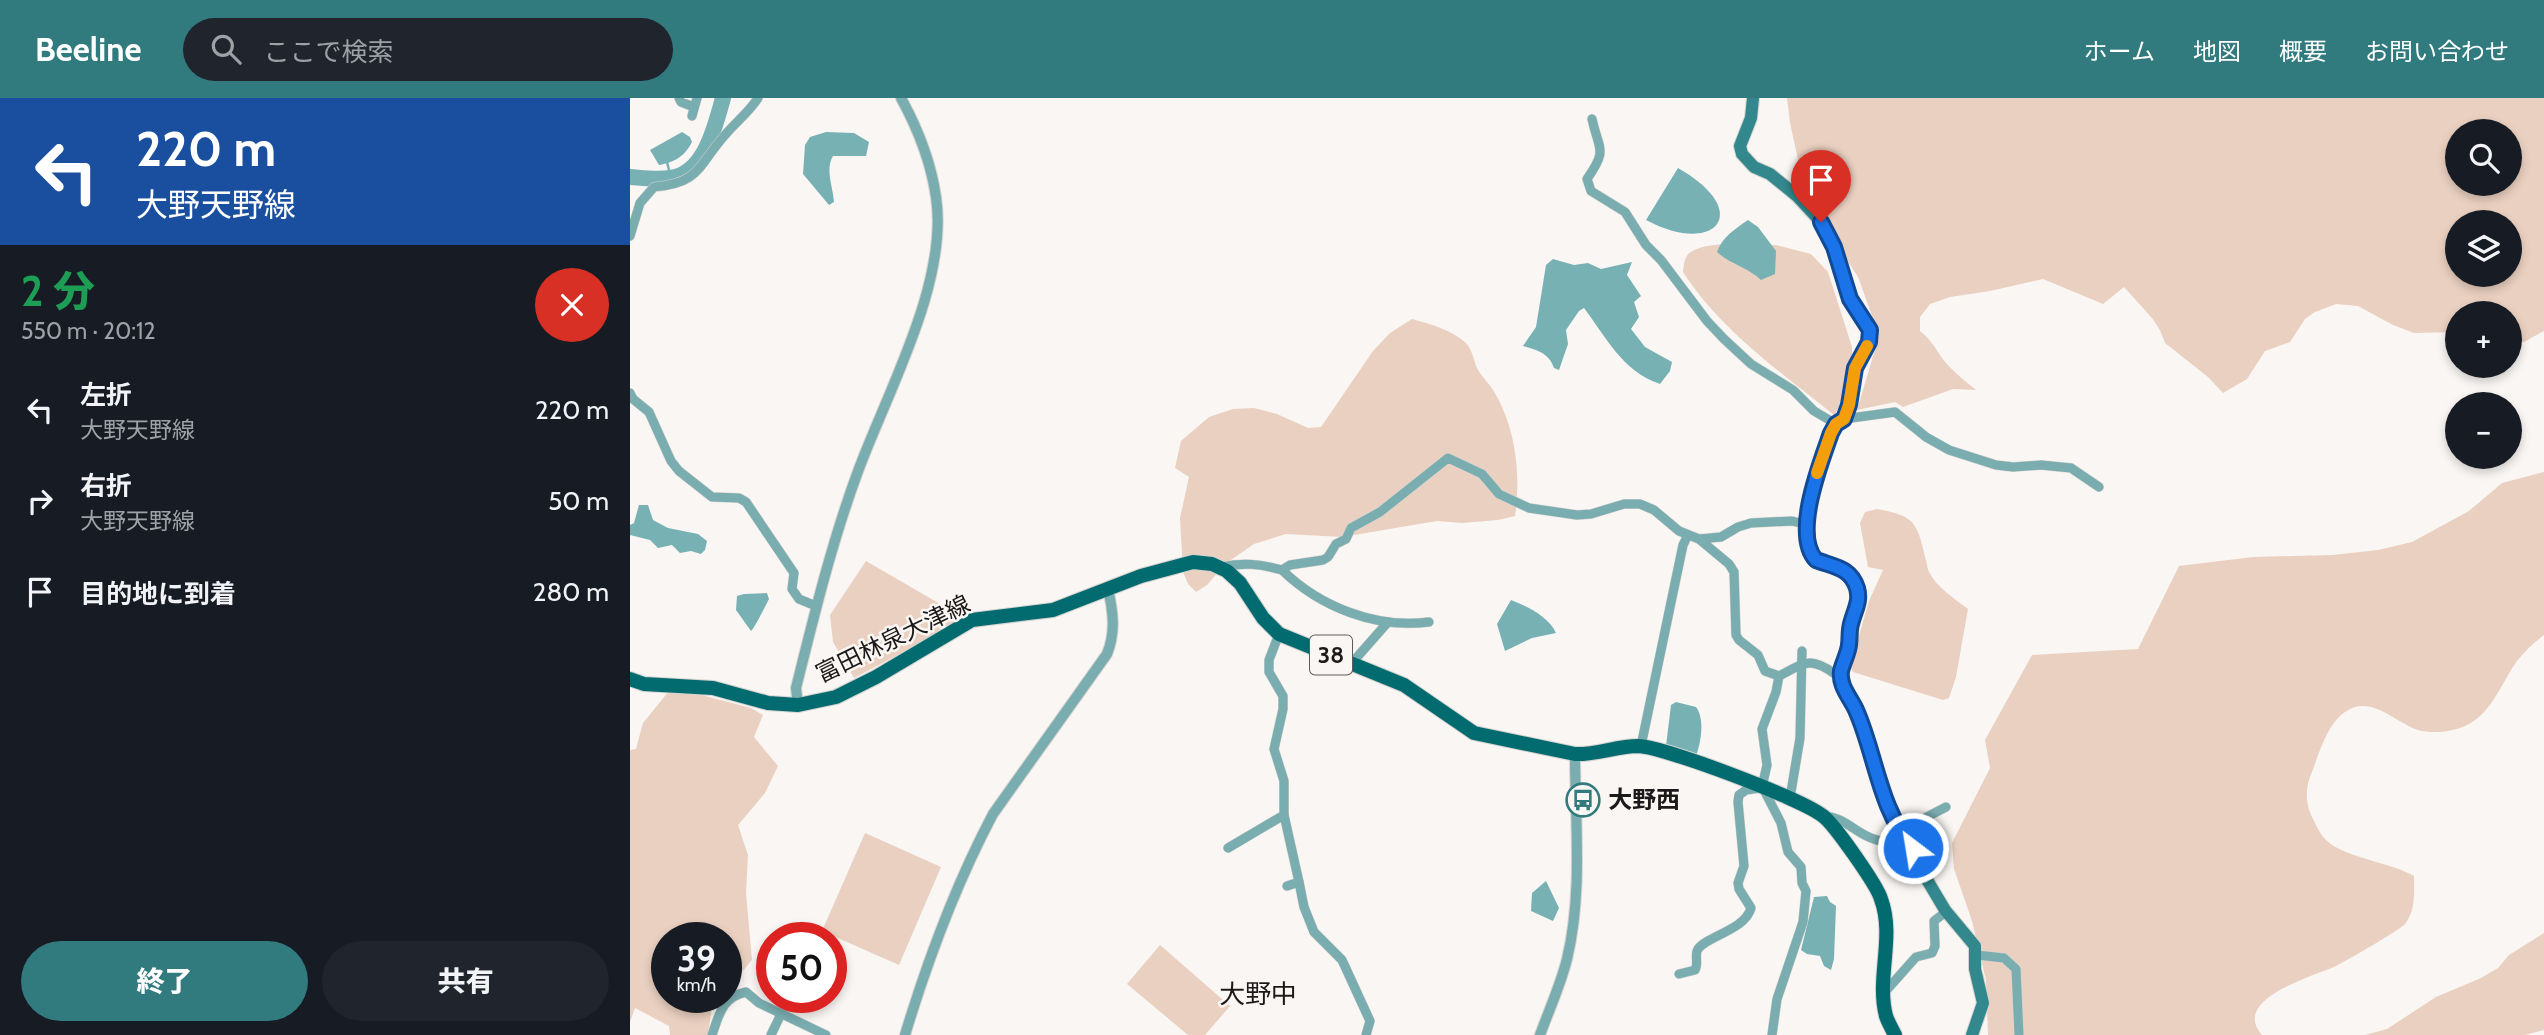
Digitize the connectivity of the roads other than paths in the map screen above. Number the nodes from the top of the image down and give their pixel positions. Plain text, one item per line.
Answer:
1 (679, 98) edge
2 (758, 98) edge
3 (901, 98) edge
4 (1753, 98) edge
5 (694, 107) edge
6 (1592, 119) dead end
7 (630, 236) edge
8 (630, 393) edge
9 (1840, 421) junction
10 (2099, 486) dead end
11 (1809, 508) junction
12 (1792, 521) junction
13 (1808, 525) junction
14 (1688, 535) junction
15 (1699, 539) junction
16 (1220, 567) junction
17 (1282, 570) junction
18 (1108, 589) junction
19 (816, 606) junction
20 (1388, 622) junction
21 (1429, 622) dead end
22 (1279, 634) junction
23 (1802, 651) dead end
24 (1801, 662) junction
25 (1351, 664) junction
26 (1835, 674) dead end
27 (1779, 676) junction
28 (630, 679) edge
29 (798, 705) junction
30 (1641, 746) junction
31 (1575, 754) junction
32 (1762, 787) junction
33 (1790, 798) junction
34 (1946, 807) dead end
35 (1284, 815) junction
36 (1824, 816) junction
37 (1907, 841) junction
38 (1228, 848) dead end
39 (1299, 882) junction
40 (1287, 887) dead end
41 (1947, 911) junction
42 (1977, 954) junction
43 (1679, 974) dead end
44 (1884, 993) junction
45 (782, 1014) junction
46 (712, 1035) edge
47 (771, 1035) edge
48 (826, 1035) edge
49 (905, 1035) edge
50 (1366, 1035) edge
51 (1541, 1035) edge
52 (1772, 1035) edge
53 (1895, 1035) edge
54 (1972, 1035) edge
55 (2019, 1035) edge

1 - 5 street
2 - 7 street
3 - 19 street
4 - 9 main road
6 - 9 street
8 - 19 street
9 - 10 street
9 - 11 main road
11 - 12 street
11 - 13 main road
12 - 13 street
12 - 15 street
13 - 37 main road
14 - 15 street
14 - 17 street
14 - 30 street
15 - 27 street
16 - 17 street
16 - 18 main road, 富田林泉大津線
16 - 22 main road, 38
17 - 20 street
18 - 29 main road, 富田林泉大津線
18 - 49 street
19 - 29 street
20 - 21 street
20 - 25 street
22 - 25 main road, 38
22 - 35 street
23 - 24 street
24 - 26 street
24 - 27 street
24 - 33 street
25 - 31 main road, 38
27 - 32 street
28 - 29 main road, 富田林泉大津線
30 - 31 main road, 38
30 - 32 main road, 38
31 - 51 street
32 - 33 main road, 38
32 - 43 street
32 - 52 street
33 - 36 main road, 38
34 - 37 street
35 - 38 street
35 - 39 street
36 - 37 street
36 - 44 main road, 38
37 - 41 main road
39 - 40 street
39 - 50 street
41 - 42 main road
41 - 44 street
42 - 54 main road
42 - 55 street
44 - 53 main road, 38
45 - 46 street
45 - 47 street
45 - 48 street

